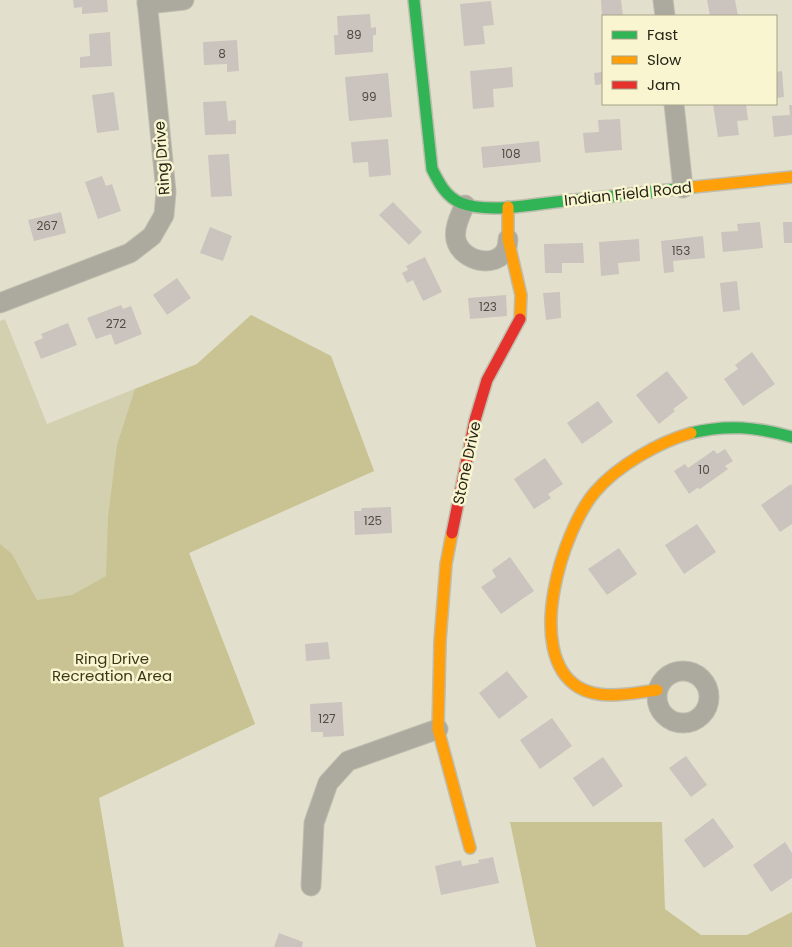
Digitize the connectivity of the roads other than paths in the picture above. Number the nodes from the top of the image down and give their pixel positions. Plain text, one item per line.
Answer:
1 (184, 0) edge
2 (414, 0) edge
3 (663, 0) edge
4 (147, 2) edge
5 (665, 15) edge
6 (674, 105) edge
7 (792, 176) edge
8 (683, 188) junction
9 (465, 205) junction
10 (508, 207) junction
11 (508, 239) junction
12 (0, 303) edge
13 (792, 437) edge
14 (657, 690) dead end
15 (438, 729) junction
16 (470, 848) dead end
17 (311, 886) dead end

1 - 4 street
2 - 9 street, Indian Field Road
3 - 5 street
4 - 12 street, Ring Drive
6 - 8 street
7 - 8 street, Indian Field Road
8 - 10 street, Indian Field Road
9 - 10 street, Indian Field Road
9 - 11 street
10 - 11 street, Stone Drive
11 - 15 street, Stone Drive
13 - 14 street
15 - 16 street, Stone Drive
15 - 17 street

